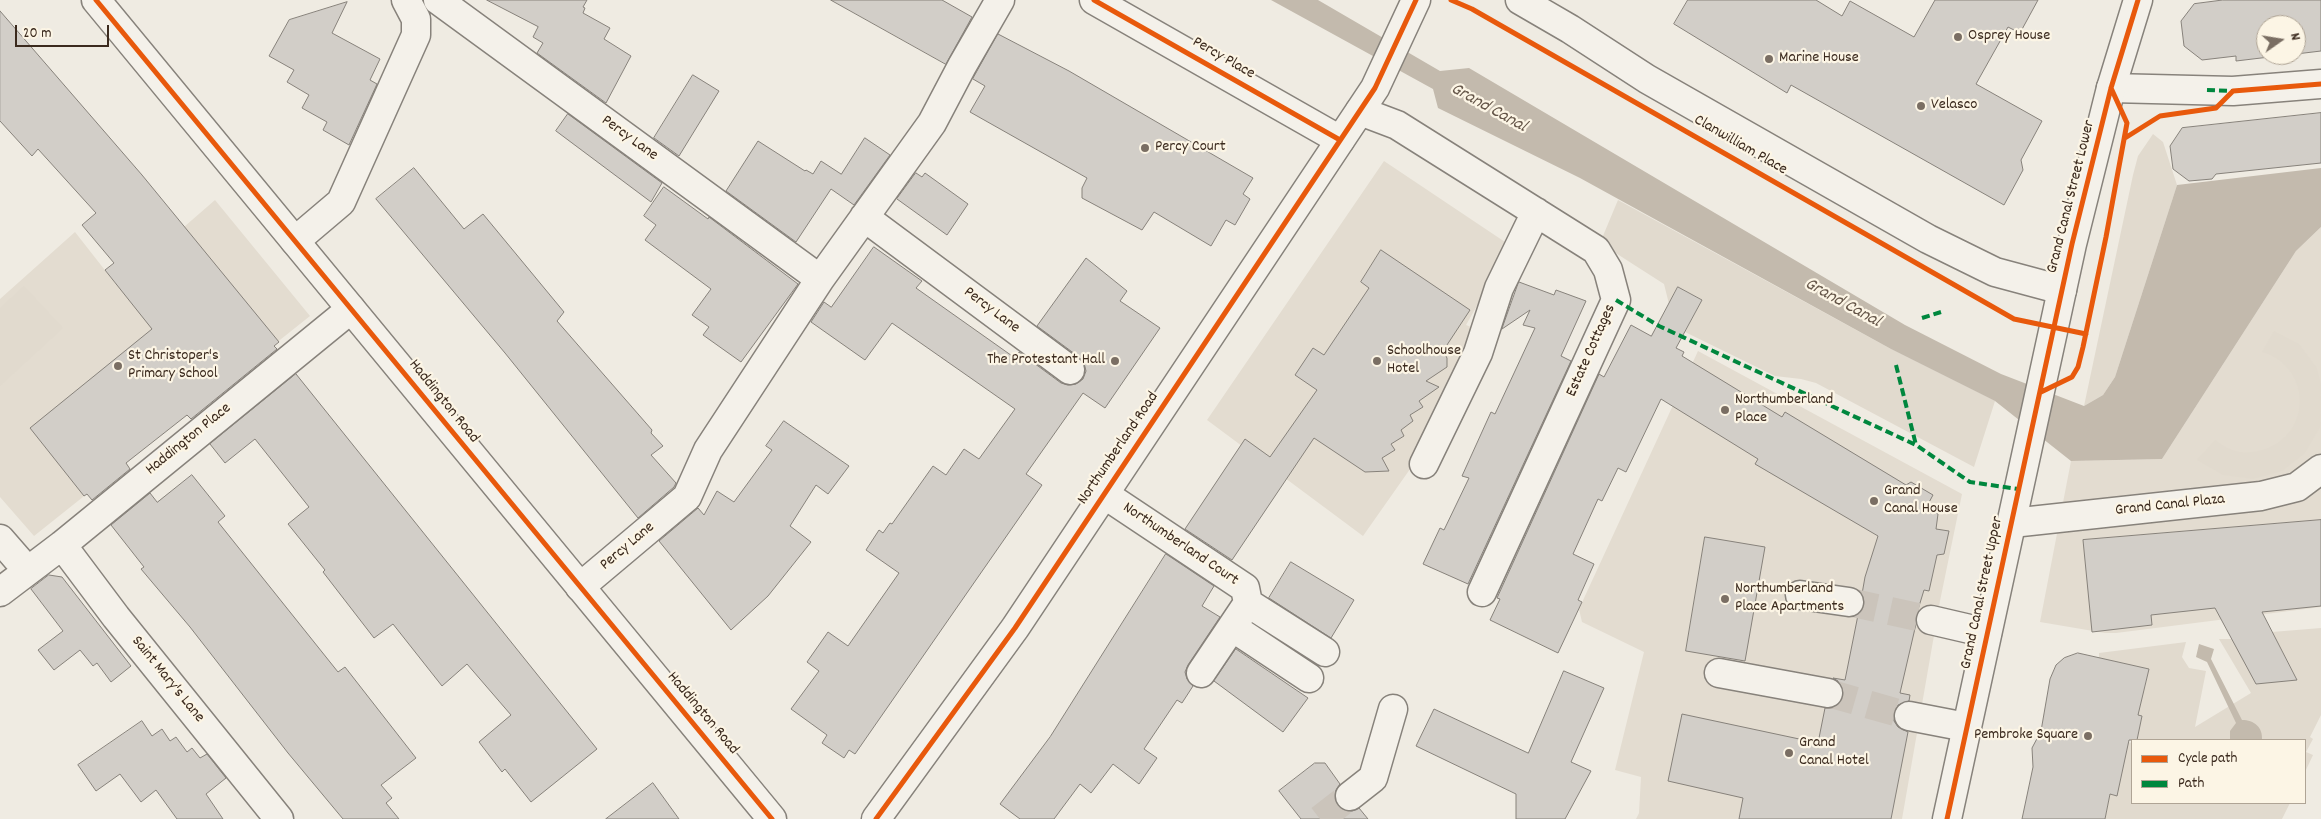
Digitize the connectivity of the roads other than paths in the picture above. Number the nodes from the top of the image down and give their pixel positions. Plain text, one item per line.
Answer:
1 (96, 0) edge
2 (406, 0) edge
3 (438, 0) edge
4 (1000, 0) edge
5 (1094, 0) edge
6 (1520, 0) edge
7 (2138, 0) edge
8 (1412, 8) edge
9 (2321, 84) edge
10 (2111, 88) junction
11 (1360, 111) junction
12 (1340, 140) junction
13 (1536, 212) junction
14 (864, 217) junction
15 (295, 241) junction
16 (820, 279) junction
17 (2062, 290) junction
18 (350, 309) junction
19 (1070, 370) dead end
20 (2046, 372) joint
21 (1424, 464) dead end
22 (2321, 469) edge
23 (1104, 494) junction
24 (2012, 523) junction
25 (0, 538) edge
26 (62, 545) junction
27 (27, 570) junction
28 (580, 587) junction
29 (0, 592) edge
30 (1482, 592) dead end
31 (1800, 595) dead end
32 (1849, 602) tunnel mouth
33 (1248, 603) junction
34 (1931, 620) tunnel mouth
35 (1232, 627) junction
36 (1988, 633) junction
37 (1325, 652) dead end
38 (1201, 673) dead end
39 (1719, 673) dead end
40 (1309, 678) dead end
41 (1828, 693) tunnel mouth
42 (1393, 709) dead end
43 (1909, 716) tunnel mouth
44 (1966, 727) junction
45 (1350, 796) tunnel mouth
46 (274, 817) edge
47 (772, 819) edge
48 (876, 819) edge
49 (1947, 819) edge

1 - 15 street, Haddington Road
2 - 15 street
3 - 16 street, Percy Lane
4 - 14 street, Percy Lane
5 - 12 street, Percy Place
6 - 17 street, Clanwilliam Place
7 - 10 street, Grand Canal Street Lower
8 - 11 street, Northumberland Road
9 - 10 street
10 - 17 street, Grand Canal Street Lower
11 - 12 street, Northumberland Road
11 - 13 street, Estate Cottages
12 - 23 street, Northumberland Road
13 - 21 street
13 - 30 street, Estate Cottages
14 - 16 street, Percy Lane
14 - 19 street, Percy Lane
15 - 18 street, Haddington Road
16 - 28 street, Percy Lane
17 - 20 street, Grand Canal Street Lower
18 - 26 street, Haddington Place
18 - 28 street, Haddington Road
20 - 24 street, Grand Canal Street Upper
22 - 24 street, Grand Canal Plaza
23 - 33 street, Northumberland Court
23 - 48 street, Northumberland Road
24 - 36 street, Grand Canal Street Upper
25 - 27 street
26 - 27 street, Haddington Place
26 - 46 street, Saint Mary's Lane
27 - 29 street, Haddington Place
28 - 47 street, Haddington Road
31 - 32 street
33 - 35 street, Northumberland Court
33 - 37 street, Northumberland Court
34 - 36 street
35 - 38 street, Northumberland Court
35 - 40 street
36 - 44 street, Grand Canal Street Upper
39 - 41 street
42 - 45 street
43 - 44 street
44 - 49 street, Grand Canal Street Upper

